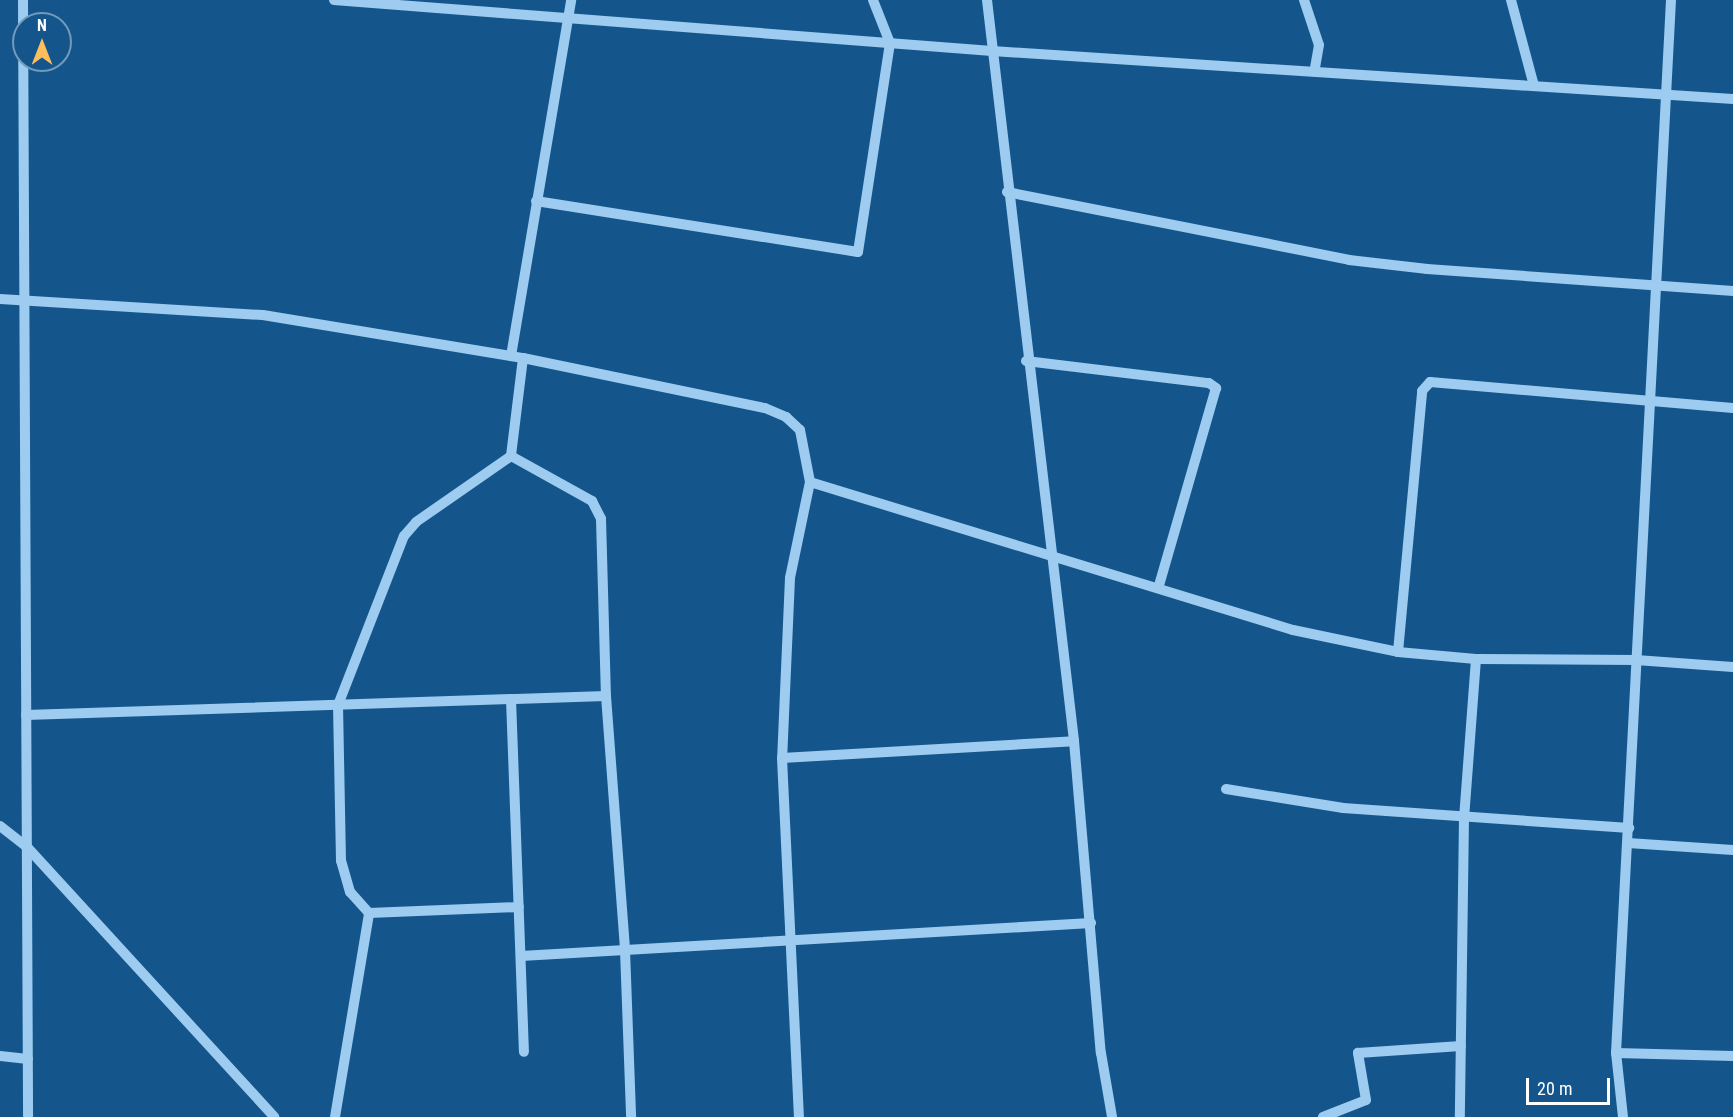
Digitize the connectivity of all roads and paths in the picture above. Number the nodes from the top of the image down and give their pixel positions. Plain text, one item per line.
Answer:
1 (23, 0) edge
2 (334, 0) edge
3 (571, 0) edge
4 (873, 0) edge
5 (987, 0) edge
6 (1304, 0) edge
7 (1511, 0) edge
8 (1671, 0) edge
9 (568, 18) junction
10 (890, 43) junction
11 (992, 51) junction
12 (1314, 72) junction
13 (1534, 86) junction
14 (1666, 95) junction
15 (1733, 99) edge
16 (1007, 192) junction
17 (536, 201) junction
18 (1655, 287) junction
19 (1733, 291) edge
20 (0, 299) edge
21 (22, 301) junction
22 (511, 356) junction
23 (523, 358) junction
24 (1026, 361) junction
25 (1649, 399) junction
26 (1733, 408) edge
27 (511, 456) junction
28 (810, 482) junction
29 (1050, 553) junction
30 (1159, 586) junction
31 (1398, 652) junction
32 (1476, 659) junction
33 (1636, 660) junction
34 (1733, 667) edge
35 (606, 696) junction
36 (511, 699) junction
37 (338, 705) junction
38 (26, 715) junction
39 (1074, 741) junction
40 (782, 758) junction
41 (1226, 789) dead end
42 (1464, 818) junction
43 (0, 826) edge
44 (1629, 828) junction
45 (1628, 843) junction
46 (27, 847) junction
47 (1733, 850) edge
48 (519, 907) junction
49 (369, 913) junction
50 (1091, 923) junction
51 (789, 940) junction
52 (626, 950) junction
53 (521, 956) junction
54 (1461, 1046) junction
55 (524, 1053) dead end
56 (1616, 1053) junction
57 (0, 1056) edge
58 (1733, 1056) edge
59 (28, 1059) junction
60 (28, 1117) edge
61 (274, 1117) edge
62 (335, 1117) edge
63 (631, 1117) edge
64 (799, 1117) edge
65 (1112, 1117) edge
66 (1323, 1117) edge
67 (1460, 1117) edge
68 (1623, 1117) edge

1 - 21 street
2 - 9 street
3 - 9 street
4 - 10 street
5 - 11 street
6 - 12 street
7 - 13 street
8 - 14 street
9 - 10 street
9 - 17 street
10 - 11 street
10 - 17 street
11 - 12 street
11 - 16 street
12 - 13 street
13 - 14 street
14 - 15 street
14 - 18 street
16 - 18 street
16 - 24 street
17 - 22 street
18 - 19 street
18 - 25 street
20 - 21 street
21 - 22 street
21 - 38 street
22 - 23 street
23 - 27 street
23 - 28 street
24 - 29 street
24 - 30 street
25 - 26 street
25 - 31 street
25 - 33 street
27 - 35 street
27 - 37 street
28 - 29 street
28 - 40 street
29 - 30 street
29 - 39 street
30 - 31 street
31 - 32 street
32 - 33 street
32 - 42 street
33 - 34 street
33 - 44 street
35 - 36 street
35 - 52 street
36 - 37 street
36 - 48 street
37 - 38 street
37 - 49 street
38 - 46 street
39 - 40 street
39 - 50 street
40 - 51 street
41 - 42 street
42 - 44 street
42 - 54 street
43 - 46 street
44 - 45 street
45 - 47 street
45 - 56 street
46 - 59 street
46 - 61 street
48 - 49 street
48 - 53 street
49 - 62 street
50 - 51 street
50 - 65 street
51 - 52 street
51 - 64 street
52 - 53 street
52 - 63 street
53 - 55 street
54 - 66 street
54 - 67 street
56 - 58 street
56 - 68 street
57 - 59 street
59 - 60 street

